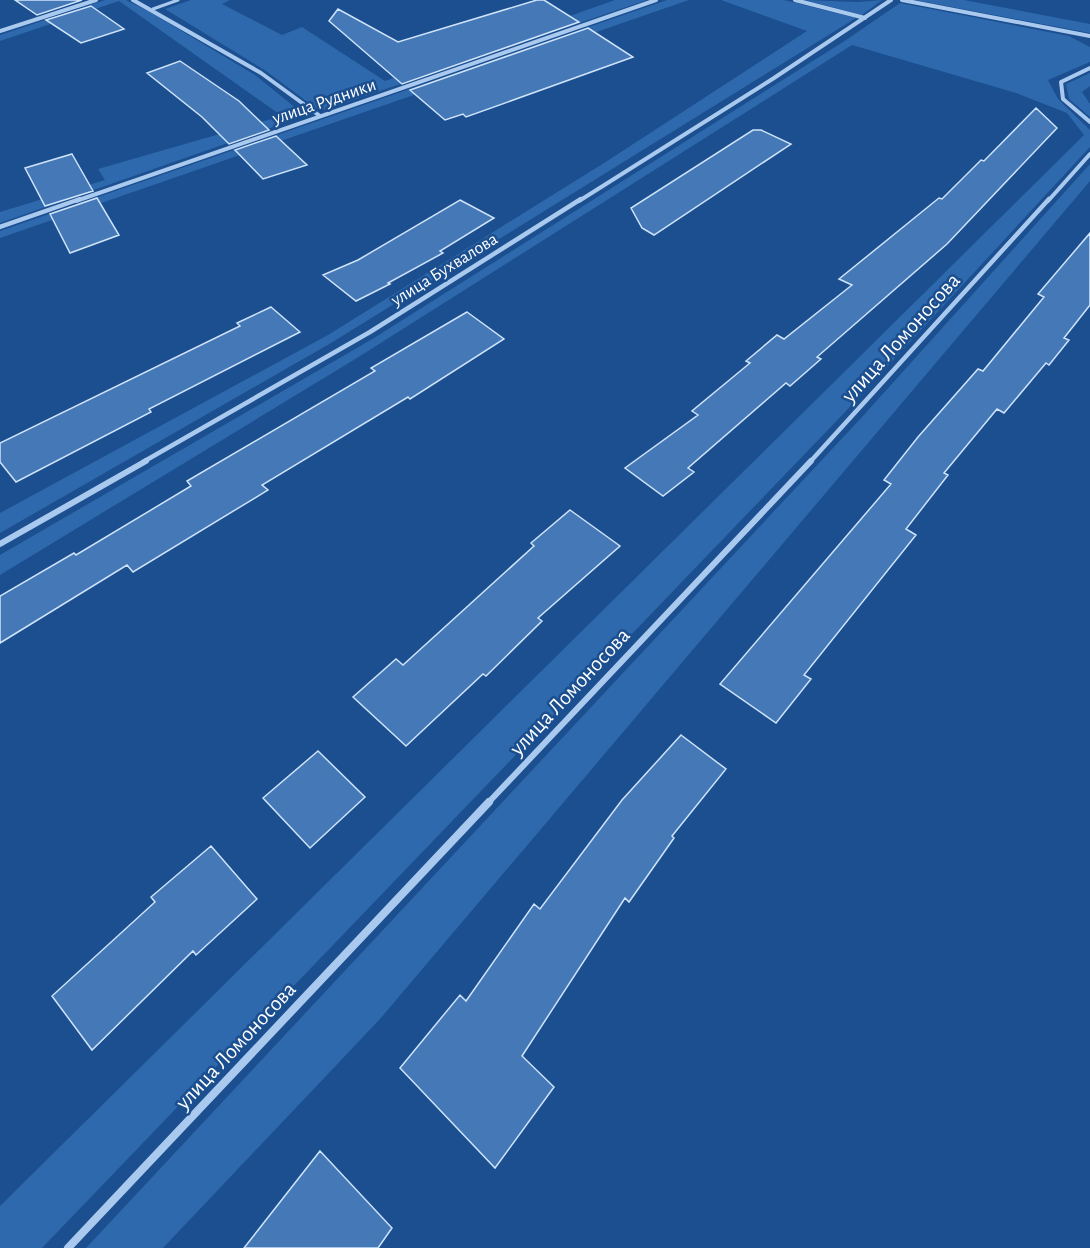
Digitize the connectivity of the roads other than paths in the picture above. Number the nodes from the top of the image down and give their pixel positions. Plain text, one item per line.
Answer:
1 (96, 0) edge
2 (134, 0) edge
3 (178, 0) edge
4 (656, 0) edge
5 (795, 0) edge
6 (891, 0) edge
7 (902, 0) edge
8 (153, 9) junction
9 (865, 18) junction
10 (0, 31) edge
11 (1074, 34) junction
12 (1090, 36) edge
13 (1090, 42) edge
14 (1090, 68) edge
15 (320, 116) junction
16 (1090, 122) edge
17 (1090, 154) edge
18 (0, 227) edge
19 (0, 544) edge
20 (68, 1248) edge

1 - 10 street
2 - 8 street
3 - 8 lane
4 - 15 street, улица Рудники
5 - 9 street
6 - 9 street, улица Бухвалова
7 - 11 street
8 - 15 street
9 - 19 street, улица Бухвалова
11 - 12 street
11 - 13 street
14 - 16 street
15 - 18 street, улица Рудники
17 - 20 street, улица Ломоносова

